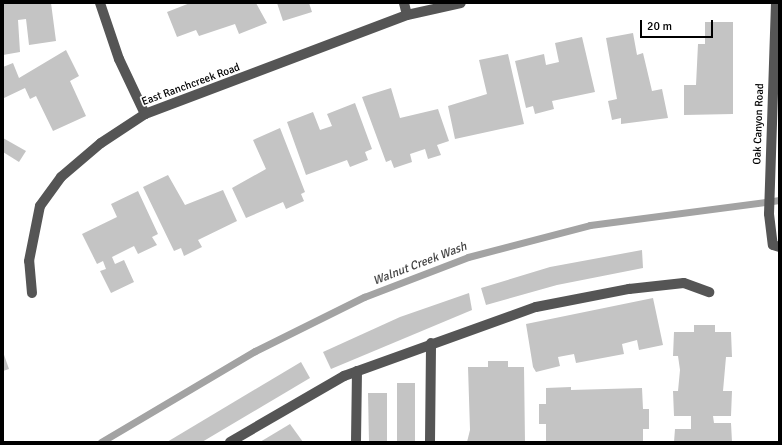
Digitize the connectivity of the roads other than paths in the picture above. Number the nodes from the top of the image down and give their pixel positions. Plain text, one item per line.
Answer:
1 (100, 3) edge
2 (404, 3) edge
3 (461, 3) edge
4 (776, 3) edge
5 (407, 16) junction
6 (145, 114) junction
7 (776, 246) edge
8 (709, 292) dead end
9 (32, 293) dead end
10 (431, 342) junction
11 (357, 371) junction
12 (230, 442) edge
13 (356, 442) edge
14 (430, 442) edge

1 - 6 street
2 - 5 street
3 - 5 street, East Ranchcreek Road
4 - 7 street, Oak Canyon Road
5 - 6 street, East Ranchcreek Road
6 - 9 street, East Ranchcreek Road
8 - 10 street
10 - 11 street
10 - 14 street
11 - 12 street
11 - 13 street

